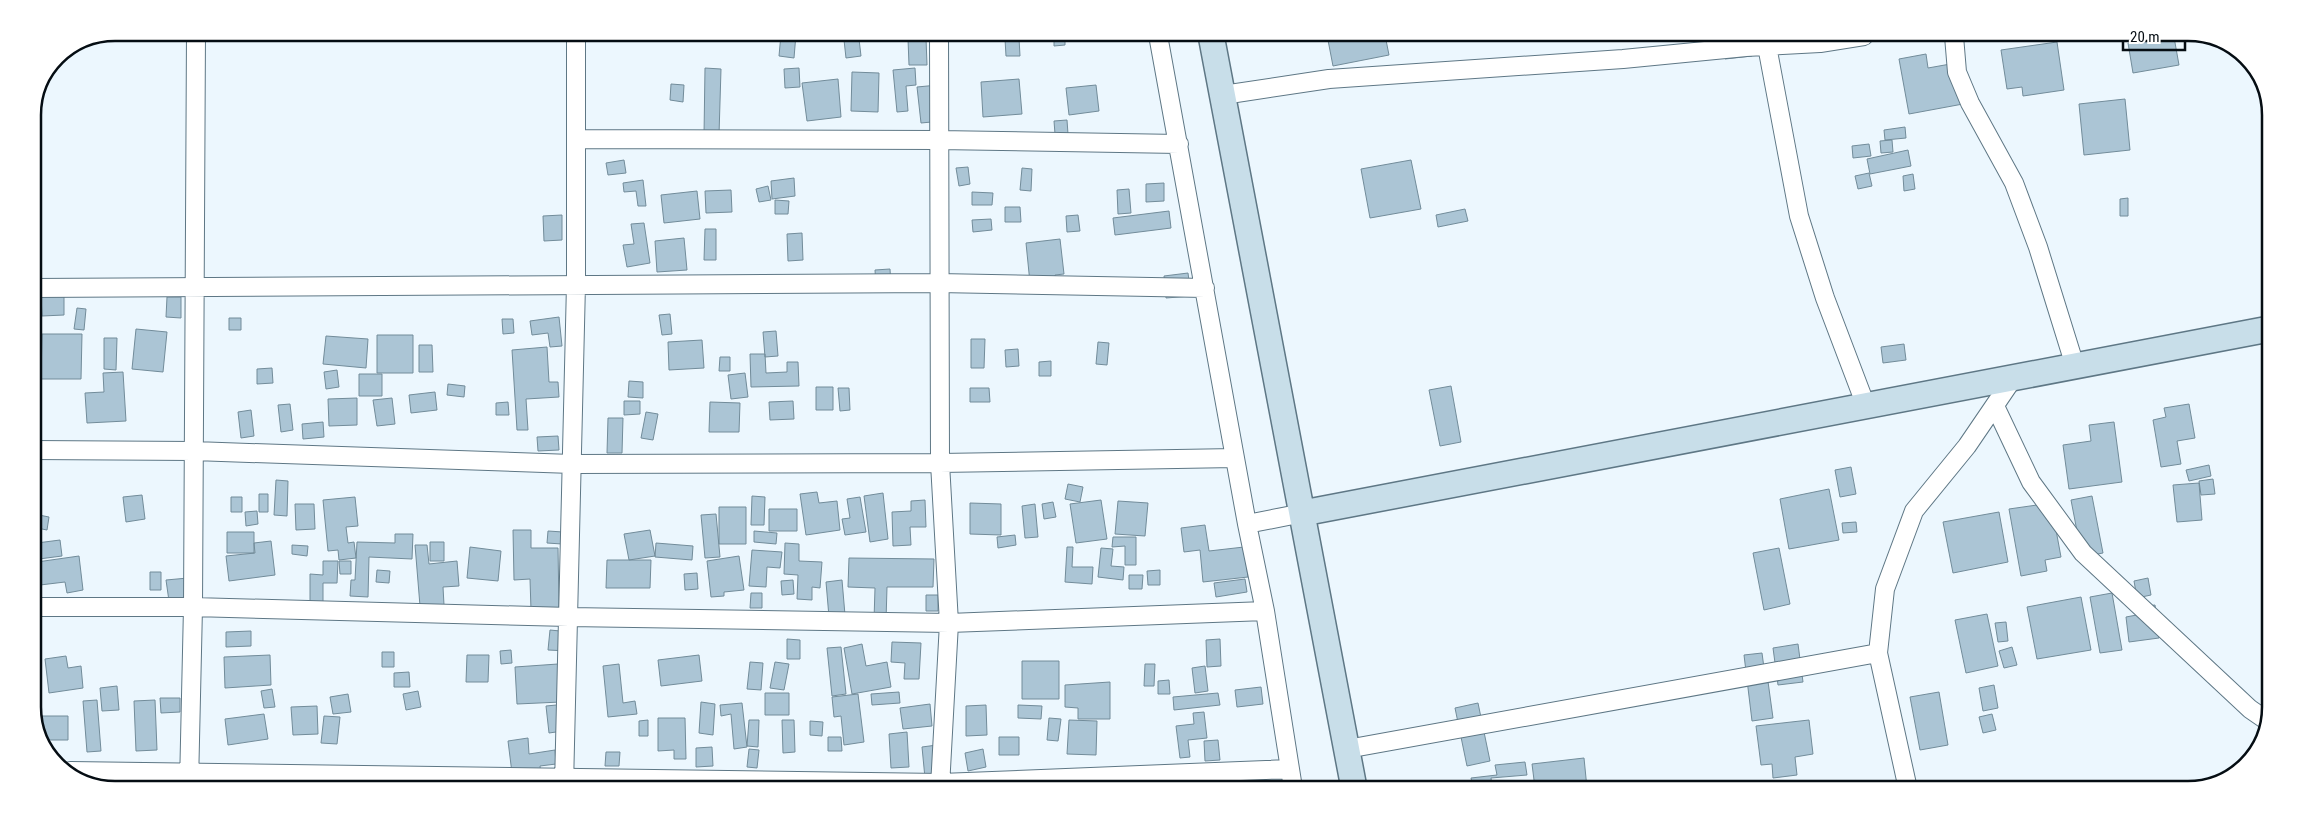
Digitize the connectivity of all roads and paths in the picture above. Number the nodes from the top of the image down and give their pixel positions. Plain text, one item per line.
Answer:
1 (196, 41) edge
2 (576, 41) edge
3 (939, 41) edge
4 (1159, 41) edge
5 (1212, 41) edge
6 (1833, 41) edge
7 (1954, 41) edge
8 (1766, 46) junction
9 (1223, 96) junction
10 (576, 139) junction
11 (939, 140) junction
12 (1179, 144) junction
13 (938, 283) junction
14 (576, 284) junction
15 (41, 288) edge
16 (195, 288) junction
17 (1205, 288) junction
18 (2262, 330) edge
19 (2075, 366) junction
20 (2014, 377) junction
21 (1866, 406) junction
22 (1995, 406) junction
23 (41, 450) edge
24 (194, 451) junction
25 (1235, 458) junction
26 (940, 463) junction
27 (572, 464) junction
28 (1303, 513) junction
29 (1247, 524) junction
30 (41, 606) edge
31 (193, 607) junction
32 (1265, 611) junction
33 (569, 617) junction
34 (949, 623) junction
35 (1878, 653) junction
36 (2261, 716) edge
37 (1347, 749) junction
38 (1289, 769) junction
39 (82, 773) edge
40 (189, 780) edge
41 (376, 781) edge
42 (564, 781) edge
43 (941, 781) edge
44 (1037, 781) edge
45 (1292, 781) edge
46 (1353, 781) edge
47 (1906, 781) edge

1 - 16 street
2 - 10 street
3 - 11 street
4 - 12 street
5 - 9 street
6 - 8 street
7 - 19 street
8 - 9 street
8 - 21 street
9 - 28 street
10 - 11 street
10 - 14 street
11 - 12 street
11 - 13 street
12 - 17 street
13 - 14 street
13 - 17 street
13 - 26 street
14 - 16 street
14 - 27 street
15 - 16 street
16 - 24 street
17 - 25 street
18 - 19 street
19 - 20 street
20 - 21 street
20 - 22 street
21 - 28 street
22 - 35 street
22 - 36 street
23 - 24 street
24 - 27 street
24 - 31 street
25 - 26 street
25 - 29 street
26 - 27 street
26 - 34 street
27 - 33 street
28 - 29 street
28 - 37 street
29 - 32 street
30 - 31 street
31 - 33 street
31 - 40 street
32 - 34 street
32 - 38 street
33 - 34 street
33 - 42 street
34 - 43 street
35 - 37 street
35 - 47 street
37 - 46 street
38 - 44 street
38 - 45 street
39 - 40 street
40 - 41 street

